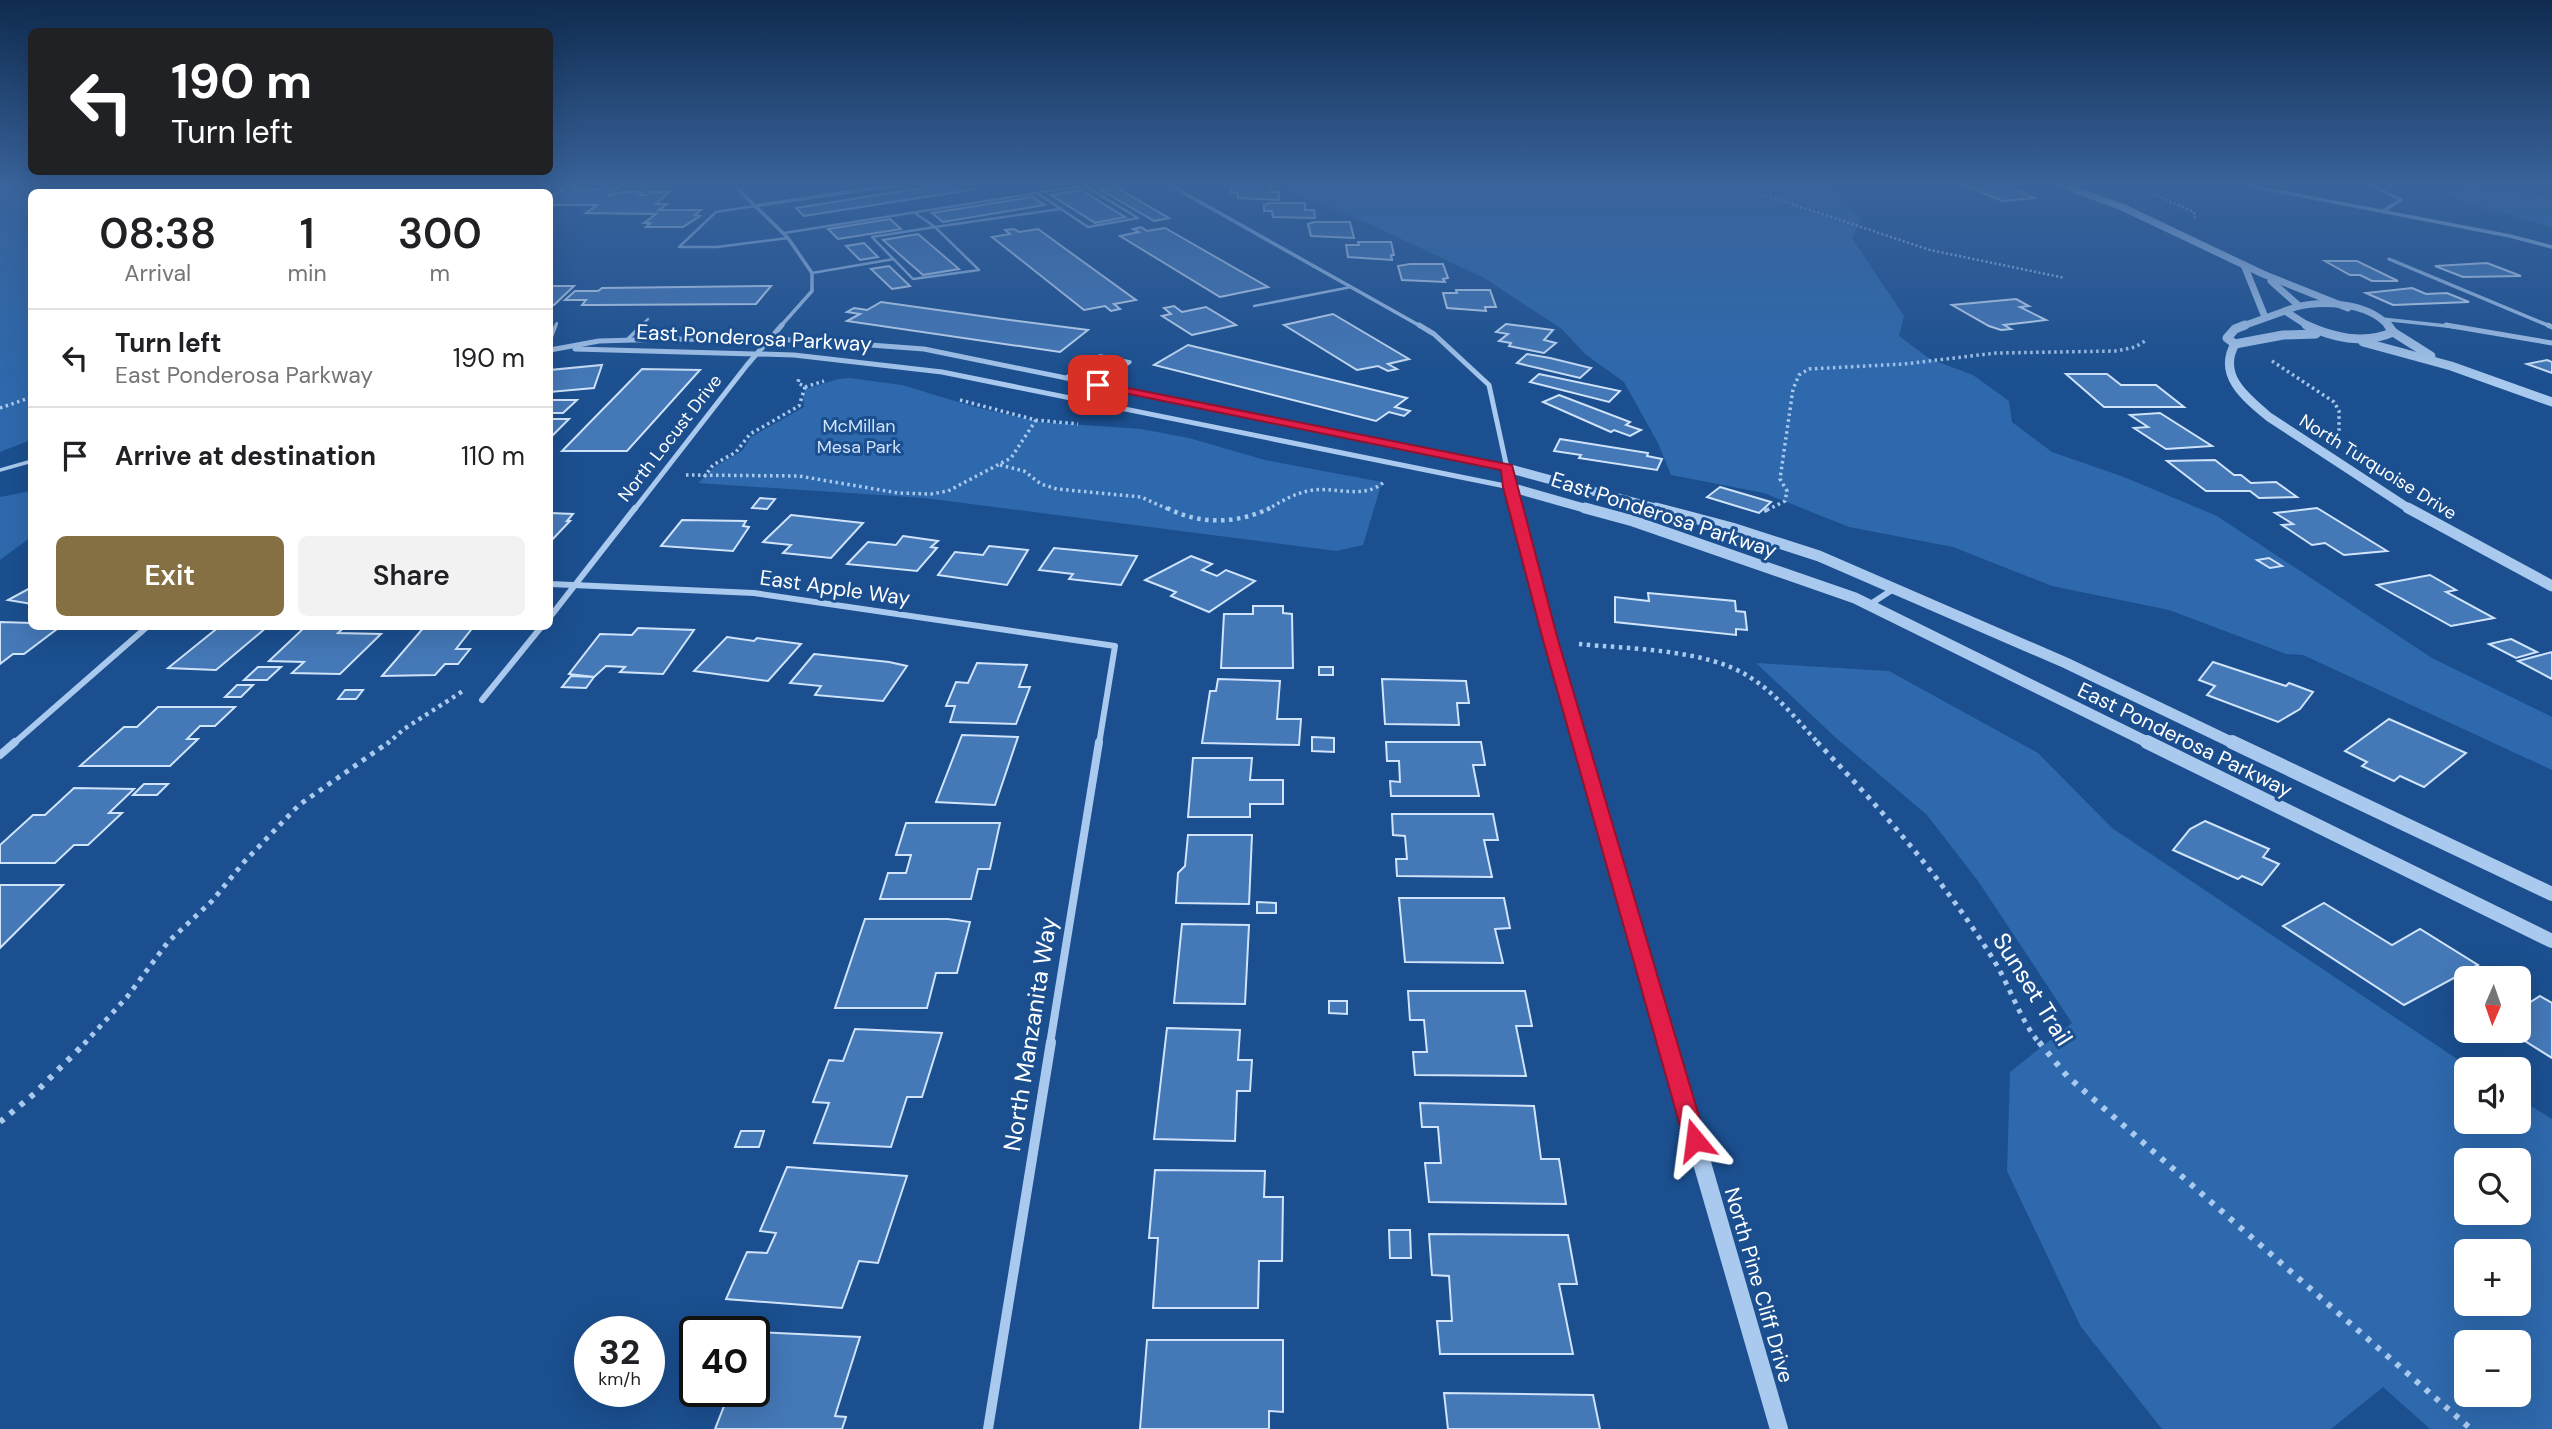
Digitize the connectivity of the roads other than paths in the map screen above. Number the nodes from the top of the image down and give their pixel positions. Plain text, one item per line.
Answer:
1 (796, 251) edge
2 (886, 251) edge
3 (959, 251) edge
4 (1286, 251) edge
5 (2214, 251) edge
6 (894, 259) junction
7 (2389, 259) dead end
8 (2244, 265) junction
9 (812, 273) junction
10 (2263, 274) junction
11 (1351, 287) junction
12 (2298, 305) junction
13 (1254, 306) dead end
14 (2348, 308) junction
15 (2285, 311) junction
16 (2265, 317) junction
17 (648, 319) dead end
18 (2382, 319) junction
19 (557, 323) dead end
20 (2552, 327) edge
21 (2393, 332) junction
22 (553, 333) edge
23 (2330, 334) junction
24 (2346, 337) junction
25 (628, 339) junction
26 (767, 340) junction
27 (2552, 343) edge
28 (2235, 344) junction
29 (567, 348) junction
30 (553, 350) edge
31 (756, 353) junction
32 (2451, 366) junction
33 (1065, 378) junction
34 (1077, 381) junction
35 (1098, 385) junction
36 (1058, 394) junction
37 (2552, 402) edge
38 (28, 462) edge
39 (1507, 468) junction
40 (0, 470) edge
41 (1510, 487) junction
42 (553, 584) edge
43 (577, 584) junction
44 (2552, 586) edge
45 (1895, 587) junction
46 (1869, 605) junction
47 (553, 613) edge
48 (143, 630) edge
49 (539, 630) edge
50 (1115, 646) joint
51 (482, 700) dead end
52 (0, 755) edge
53 (2552, 894) edge
54 (2552, 940) edge
55 (988, 1429) edge
56 (1779, 1429) edge

1 - 9 street
2 - 6 lane
3 - 6 lane
4 - 11 street, North Pine Cliff Drive
5 - 8 street
6 - 9 lane
7 - 20 street
8 - 10 street
8 - 16 street
9 - 26 street, North Locust Drive
10 - 12 street
10 - 14 street
11 - 13 lane
11 - 39 street, North Pine Cliff Drive
12 - 14 street
12 - 15 street, North Turquoise Drive
14 - 18 street
15 - 16 street, North Turquoise Drive
15 - 23 street
16 - 28 street, North Turquoise Drive
17 - 25 lane
18 - 21 street
18 - 27 street
19 - 22 lane
21 - 24 street
21 - 32 street
23 - 24 street
23 - 28 street
24 - 32 street
25 - 26 street, East Ponderosa Parkway
25 - 29 street, East Ponderosa Parkway
26 - 31 street, North Locust Drive
26 - 33 street, East Ponderosa Parkway
28 - 44 street, North Turquoise Drive
29 - 30 street, East Ponderosa Parkway
29 - 31 street, East Ponderosa Parkway
31 - 36 street, East Ponderosa Parkway
31 - 43 street, North Locust Drive
32 - 37 street
33 - 34 street, East Ponderosa Parkway
33 - 35 lane
34 - 35 street, East Ponderosa Parkway
34 - 36 street
35 - 39 street, East Ponderosa Parkway
36 - 41 street, East Ponderosa Parkway
38 - 40 lane
39 - 41 street, North Pine Cliff Drive
39 - 45 street, East Ponderosa Parkway
41 - 46 street, East Ponderosa Parkway
41 - 56 street, North Pine Cliff Drive
42 - 43 street, East Apple Way
43 - 47 street, North Locust Drive
43 - 50 street, East Apple Way
45 - 46 street
45 - 53 street, East Ponderosa Parkway
46 - 54 street, East Ponderosa Parkway
48 - 52 street
49 - 51 street
50 - 55 street, North Manzanita Way

